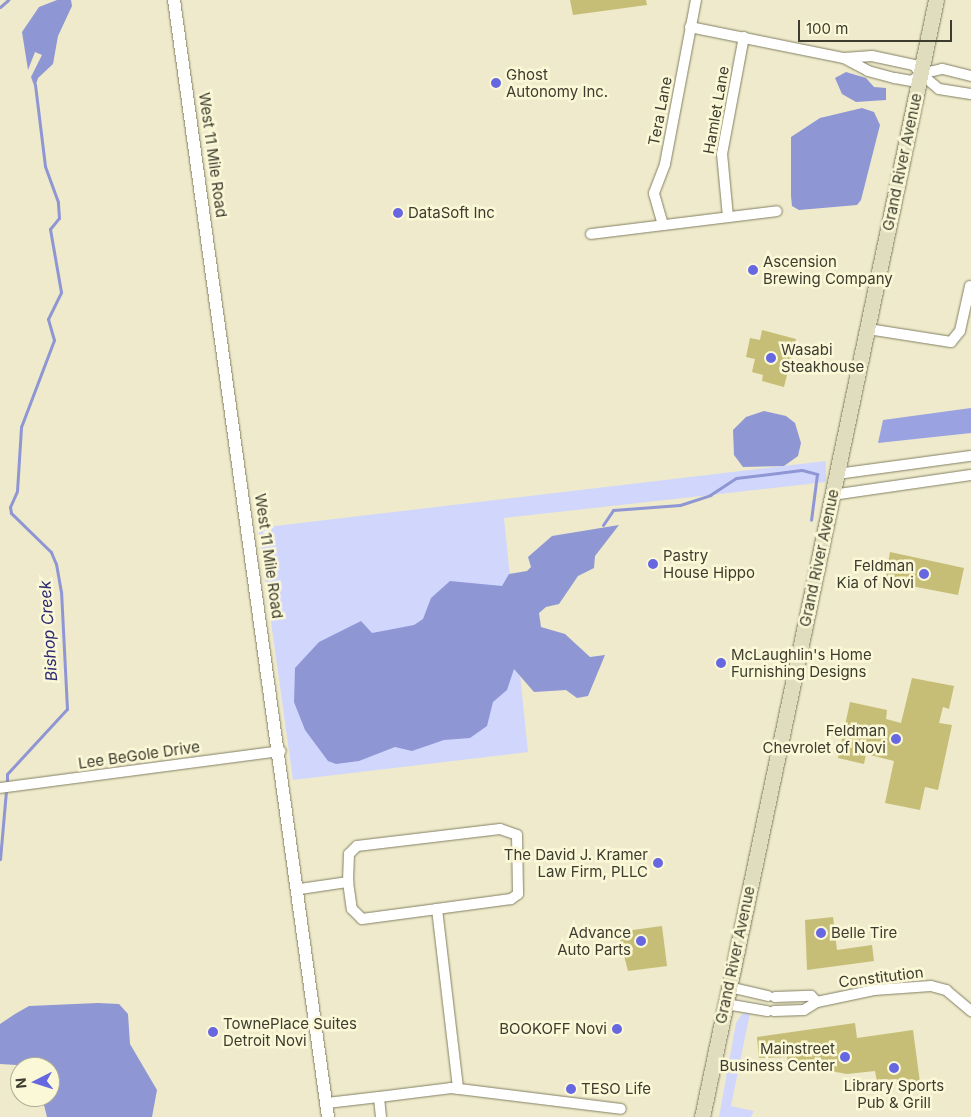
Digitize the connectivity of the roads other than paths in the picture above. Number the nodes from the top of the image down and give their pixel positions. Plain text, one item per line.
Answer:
1 (174, 0) edge
2 (696, 0) edge
3 (936, 0) edge
4 (690, 26) junction
5 (744, 37) junction
6 (844, 58) junction
7 (917, 70) junction
8 (970, 76) edge
9 (969, 96) edge
10 (777, 211) dead end
11 (728, 217) junction
12 (663, 225) junction
13 (591, 234) dead end
14 (971, 284) edge
15 (868, 329) junction
16 (971, 456) edge
17 (837, 474) junction
18 (971, 475) edge
19 (832, 495) junction
20 (281, 751) junction
21 (0, 788) edge
22 (348, 882) junction
23 (300, 889) junction
24 (437, 909) junction
25 (729, 987) junction
26 (816, 1002) junction
27 (726, 1004) junction
28 (971, 1011) edge
29 (458, 1089) junction
30 (380, 1097) junction
31 (327, 1103) junction
32 (621, 1109) dead end
33 (328, 1117) edge
34 (381, 1117) edge
35 (702, 1117) edge

1 - 20 street, West 11 Mile Road
2 - 4 street, Tera Lane
3 - 7 main road, Grand River Avenue
4 - 5 street
4 - 12 street, Tera Lane
5 - 6 street
5 - 11 street, Hamlet Lane
6 - 7 street
6 - 7 street
7 - 8 street
7 - 9 street
7 - 15 main road, Grand River Avenue
8 - 9 street
10 - 11 street
11 - 12 street
12 - 13 street
14 - 15 street
15 - 17 main road, Grand River Avenue
16 - 17 street
17 - 19 main road, Grand River Avenue
18 - 19 street
19 - 25 main road, Grand River Avenue
20 - 21 street, Lee BeGole Drive
20 - 23 street, West 11 Mile Road
22 - 23 street
22 - 24 street
22 - 24 street
23 - 31 street, West 11 Mile Road
24 - 29 street
25 - 26 street, Constitution
25 - 27 main road, Grand River Avenue
26 - 27 street, Constitution
26 - 28 street, Constitution
27 - 35 main road, Grand River Avenue
29 - 30 street
29 - 32 street
30 - 31 street
30 - 34 street
31 - 33 street, West 11 Mile Road

